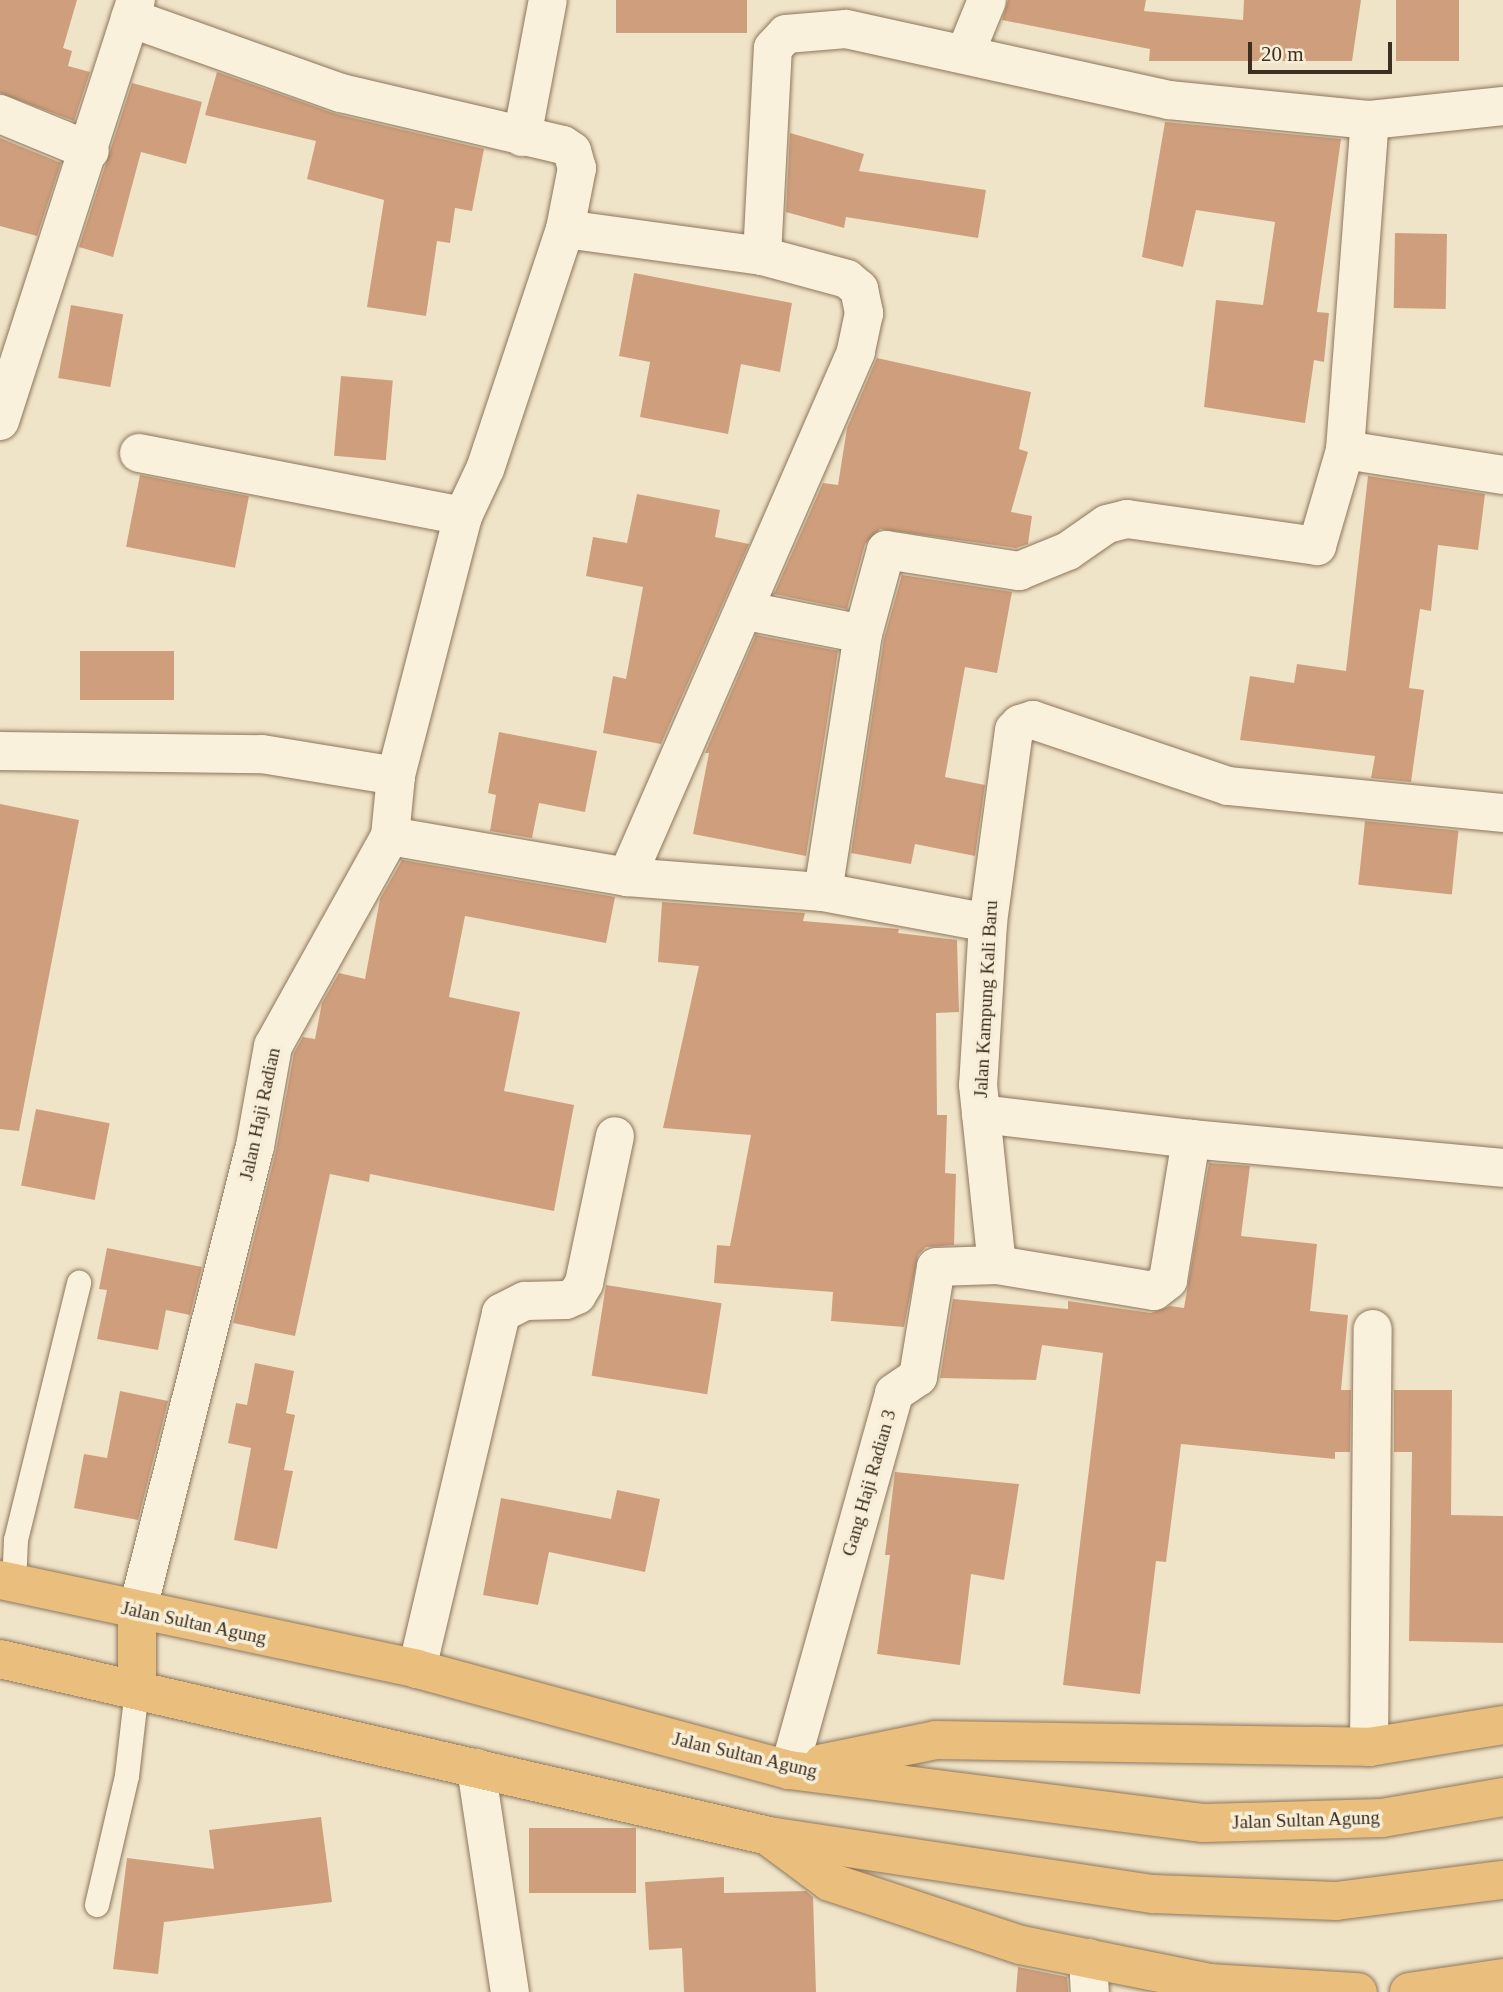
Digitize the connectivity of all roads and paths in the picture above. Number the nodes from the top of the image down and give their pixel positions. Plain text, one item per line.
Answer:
1 (548, 0) edge
2 (987, 0) edge
3 (133, 9) edge
4 (965, 54) junction
5 (1503, 106) edge
6 (0, 114) edge
7 (1370, 120) junction
8 (522, 137) junction
9 (90, 151) junction
10 (565, 229) junction
11 (762, 256) junction
12 (0, 421) edge
13 (1345, 450) junction
14 (139, 453) dead end
15 (1503, 475) edge
16 (463, 516) junction
17 (747, 611) junction
18 (863, 634) junction
19 (0, 751) edge
20 (396, 776) junction
21 (1503, 813) edge
22 (390, 836) junction
23 (627, 877) junction
24 (823, 892) junction
25 (988, 922) junction
26 (981, 1114) junction
27 (615, 1136) dead end
28 (1191, 1139) junction
29 (1503, 1168) edge
30 (997, 1265) junction
31 (79, 1283) dead end
32 (1373, 1329) dead end
33 (7, 1582) edge
34 (137, 1611) junction
35 (0, 1659) edge
36 (417, 1669) junction
37 (137, 1690) junction
38 (1503, 1725) edge
39 (1369, 1747) junction
40 (477, 1768) junction
41 (789, 1770) junction
42 (1503, 1797) edge
43 (769, 1836) junction
44 (1503, 1880) edge
45 (97, 1905) dead end
46 (1089, 1975) edge
47 (1503, 1978) edge
48 (510, 1992) edge
49 (1357, 1992) edge
50 (1409, 1992) edge

1 - 8 street
2 - 4 street
3 - 8 street
3 - 9 street
4 - 7 street
4 - 11 street
5 - 7 street
6 - 9 street
7 - 13 street
8 - 10 street, Jalan Haji Radian
9 - 12 street
10 - 11 street
10 - 16 street, Jalan Haji Radian
11 - 17 street
13 - 15 street
13 - 18 street
14 - 16 street
16 - 20 street, Jalan Haji Radian
17 - 18 street
17 - 23 street
18 - 24 street
19 - 20 street
20 - 22 street, Jalan Haji Radian
21 - 25 street, Jalan Kampung Kali Baru
22 - 23 street
22 - 34 street, Jalan Haji Radian
23 - 24 street
24 - 25 street
25 - 26 street, Jalan Kampung Kali Baru
26 - 28 street
26 - 30 street, Jalan Kampung Kali Baru
27 - 36 street
28 - 29 street
28 - 30 street
30 - 41 street, Gang Haji Radian 3
31 - 33 lane
32 - 39 street
33 - 34 highway, Jalan Sultan Agung
34 - 36 highway, Jalan Sultan Agung
34 - 37 highway
35 - 37 highway
36 - 41 highway, Jalan Sultan Agung
37 - 40 highway
37 - 45 lane
38 - 39 highway
39 - 41 highway
40 - 43 highway
40 - 48 street
41 - 42 highway, Jalan Sultan Agung
43 - 44 highway
43 - 46 highway
46 - 49 highway
47 - 50 highway

